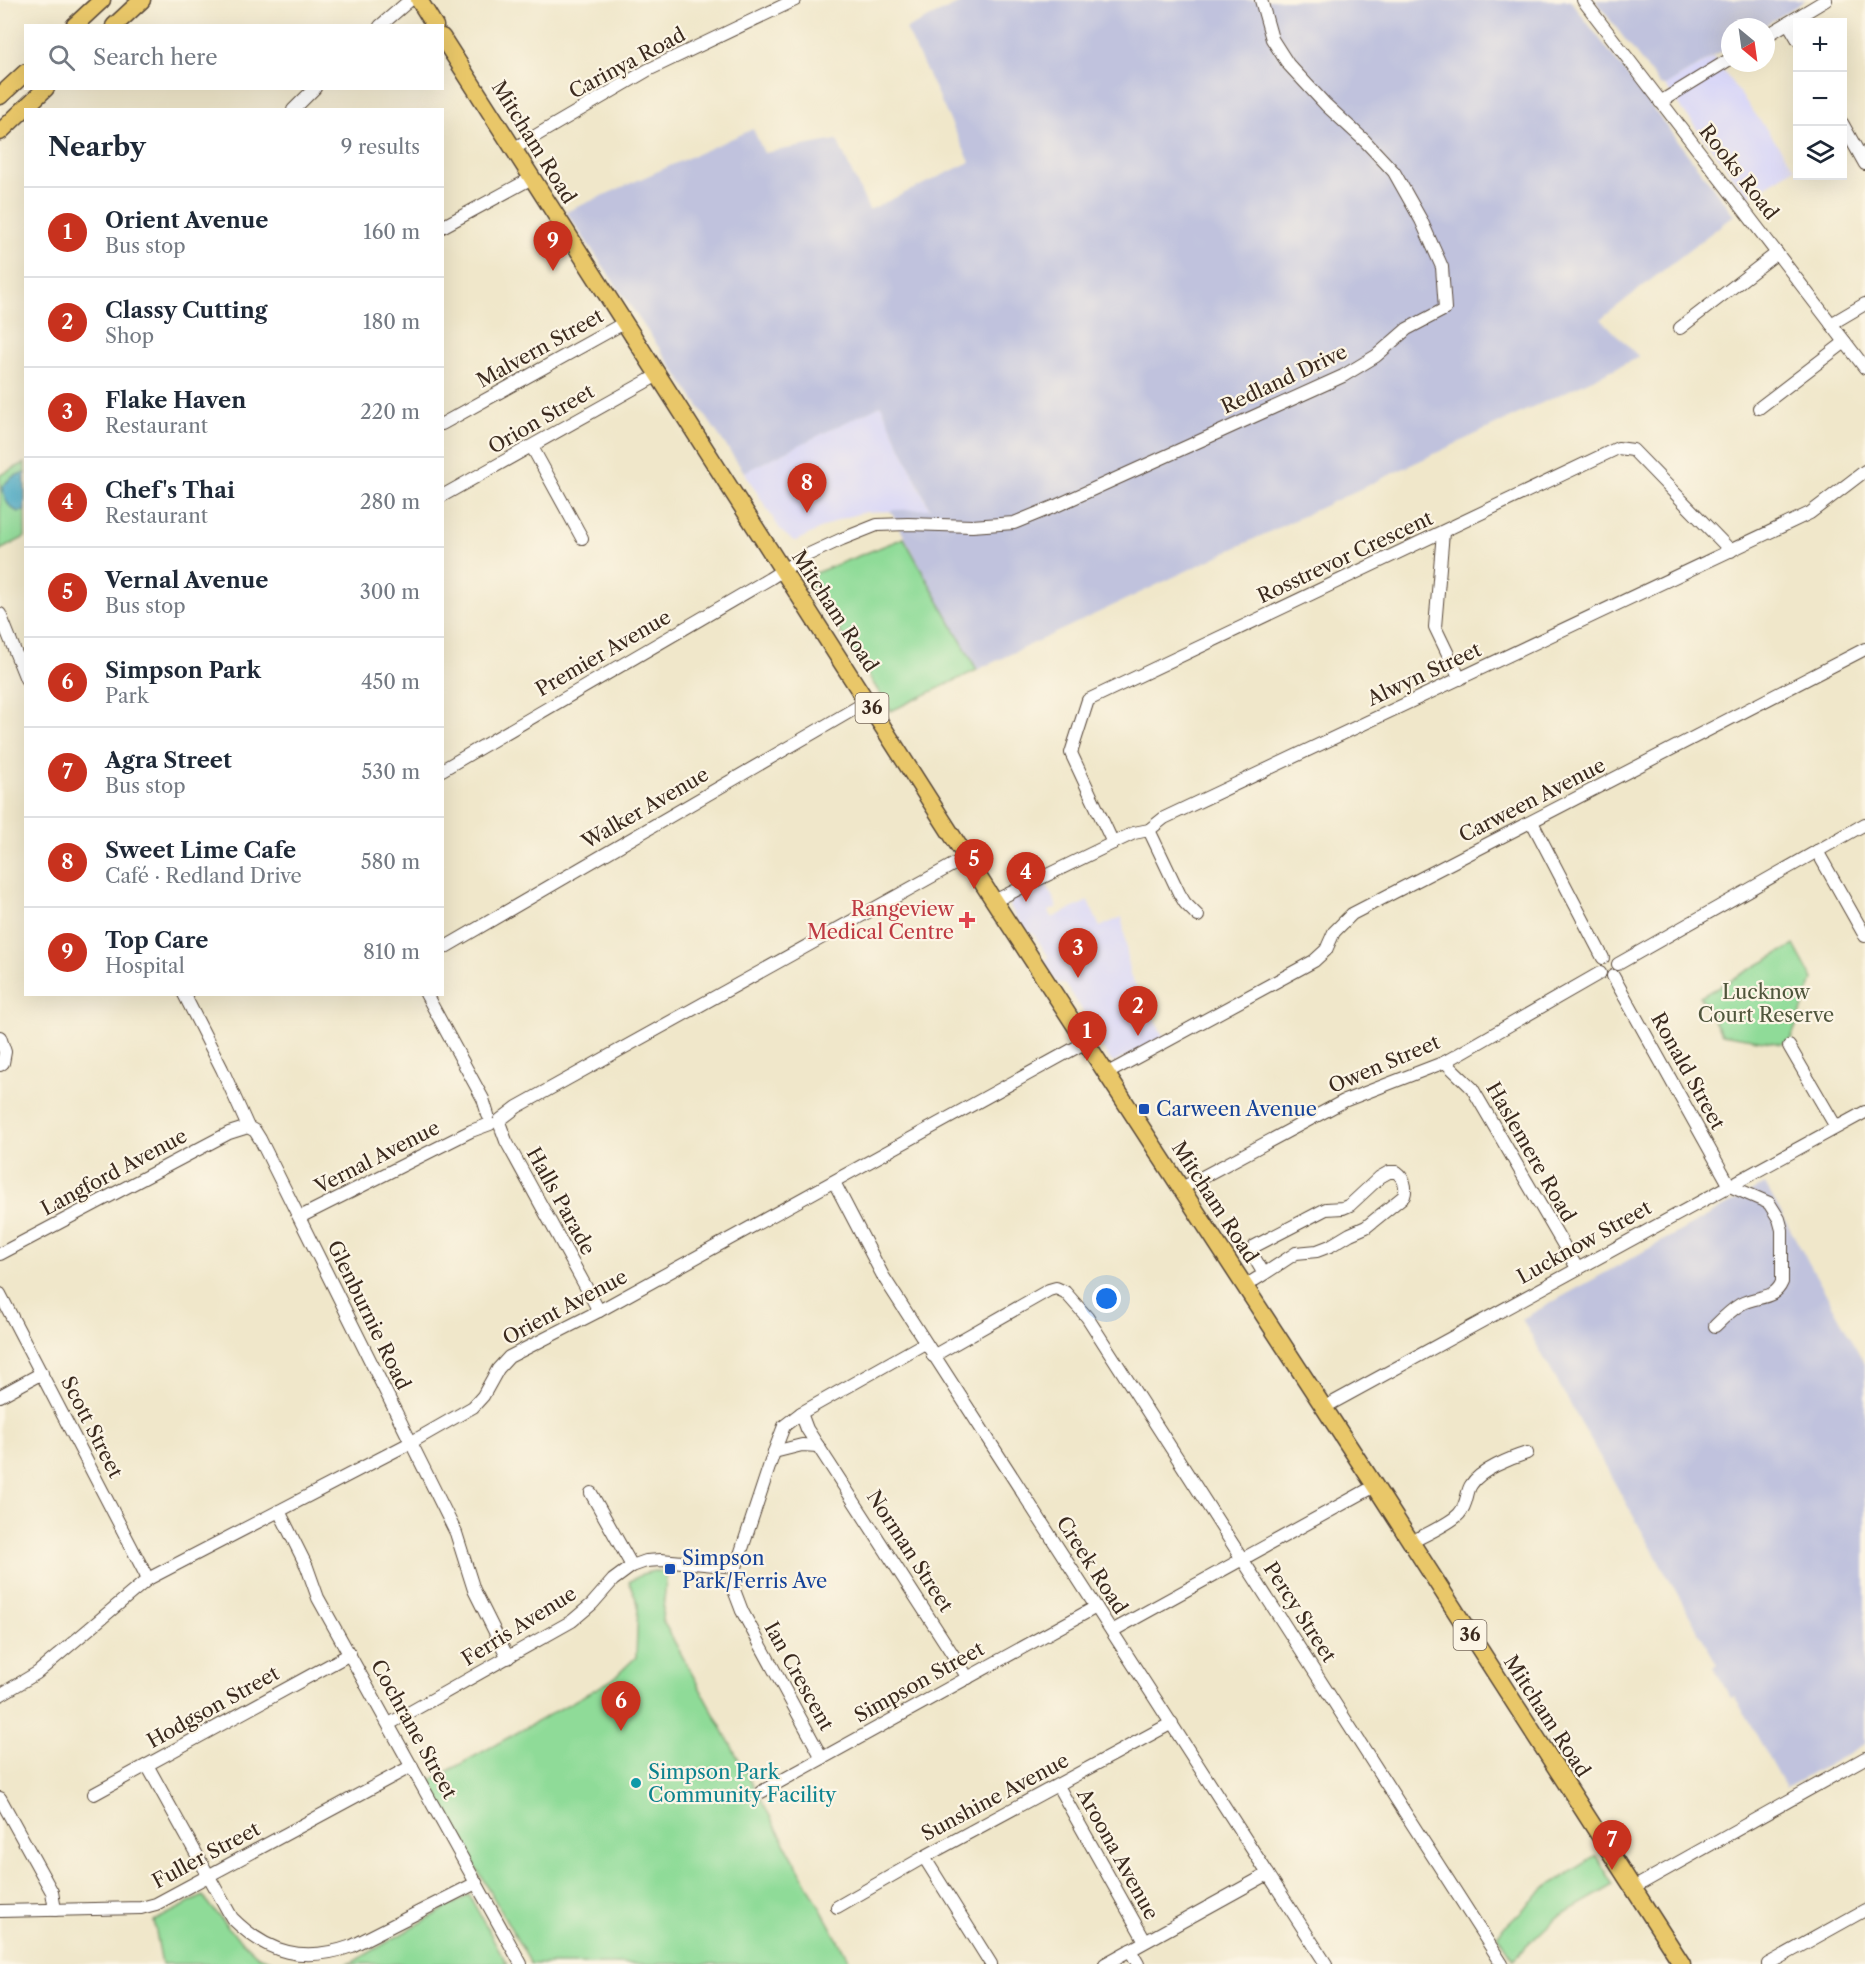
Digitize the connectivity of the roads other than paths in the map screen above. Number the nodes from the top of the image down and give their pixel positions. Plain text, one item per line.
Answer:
1 (102, 0) edge
2 (142, 0) edge
3 (410, 0) edge
4 (419, 0) edge
5 (795, 0) edge
6 (1261, 0) edge
7 (1583, 0) edge
8 (1826, 0) edge
9 (1788, 22) junction
10 (76, 24) edge
11 (116, 24) edge
12 (382, 24) edge
13 (434, 24) edge
14 (1775, 30) edge
15 (1793, 32) edge
16 (444, 40) edge
17 (1721, 65) edge
18 (24, 74) edge
19 (44, 90) edge
20 (313, 90) edge
21 (0, 96) edge
22 (1660, 102) junction
23 (25, 108) edge
24 (295, 108) edge
25 (24, 109) edge
26 (1844, 126) edge
27 (0, 132) edge
28 (513, 149) junction
29 (1865, 164) edge
30 (532, 178) junction
31 (444, 227) edge
32 (1777, 254) junction
33 (1865, 304) edge
34 (624, 323) junction
35 (1831, 324) junction
36 (1680, 328) dead end
37 (1845, 342) junction
38 (1865, 368) edge
39 (658, 375) junction
40 (1760, 408) dead end
41 (444, 423) edge
42 (532, 447) junction
43 (1865, 471) edge
44 (444, 495) edge
45 (1443, 532) junction
46 (582, 538) dead end
47 (1731, 550) junction
48 (783, 570) junction
49 (0, 614) edge
50 (1865, 649) edge
51 (24, 674) edge
52 (1460, 679) junction
53 (868, 701) junction
54 (444, 769) edge
55 (1532, 822) junction
56 (1865, 824) edge
57 (1149, 830) junction
58 (1113, 843) junction
59 (1817, 851) junction
60 (967, 857) junction
61 (994, 900) junction
62 (1198, 916) dead end
63 (1865, 936) edge
64 (444, 948) edge
65 (1604, 958) junction
66 (1615, 970) junction
67 (1600, 973) junction
68 (185, 996) edge
69 (427, 996) edge
70 (0, 1036) edge
71 (1086, 1042) junction
72 (1789, 1046) dead end
73 (1444, 1062) junction
74 (0, 1065) edge
75 (1106, 1074) junction
76 (1865, 1112) edge
77 (493, 1119) junction
78 (248, 1127) junction
79 (1836, 1127) junction
80 (834, 1182) junction
81 (1730, 1186) junction
82 (1182, 1188) junction
83 (300, 1218) junction
84 (0, 1254) edge
85 (1577, 1269) junction
86 (1264, 1274) junction
87 (1245, 1286) junction
88 (0, 1294) edge
89 (599, 1311) junction
90 (1714, 1326) dead end
91 (925, 1343) junction
92 (933, 1356) junction
93 (42, 1373) junction
94 (0, 1396) edge
95 (1323, 1408) junction
96 (801, 1413) junction
97 (410, 1443) junction
98 (818, 1446) junction
99 (774, 1452) junction
100 (1527, 1453) dead end
101 (1375, 1486) junction
102 (591, 1493) dead end
103 (279, 1511) junction
104 (1411, 1542) junction
105 (1243, 1559) junction
106 (632, 1566) junction
107 (736, 1567) junction
108 (148, 1579) junction
109 (1096, 1607) junction
110 (1112, 1631) junction
111 (350, 1654) junction
112 (508, 1658) junction
113 (968, 1678) junction
114 (0, 1695) edge
115 (1172, 1723) junction
116 (389, 1724) junction
117 (822, 1758) junction
118 (1865, 1758) edge
119 (147, 1765) junction
120 (412, 1766) junction
121 (1058, 1786) junction
122 (761, 1792) dead end
123 (94, 1794) dead end
124 (0, 1798) edge
125 (924, 1857) junction
126 (1268, 1874) junction
127 (208, 1876) junction
128 (476, 1883) junction
129 (1633, 1888) junction
130 (837, 1907) dead end
131 (55, 1910) junction
132 (1865, 1910) edge
133 (0, 1911) edge
134 (1145, 1941) junction
135 (1130, 1950) junction
136 (521, 1964) edge
137 (991, 1964) edge
138 (1105, 1964) edge
139 (1138, 1964) edge
140 (1326, 1964) edge
141 (1502, 1964) edge
142 (1682, 1964) edge
143 (1768, 1964) edge

1 - 10 main road
2 - 11 main road
3 - 12 street
4 - 13 main road
5 - 28 street, Carinya Road
6 - 48 street, Redland Drive
7 - 22 street, Rooks Road
8 - 9 street
9 - 14 street
9 - 15 street
16 - 28 main road, Mitcham Road / 36
17 - 22 street
18 - 21 main road
19 - 23 main road
20 - 24 street
22 - 32 street, Rooks Road
25 - 27 main road
26 - 29 street
28 - 30 main road, Mitcham Road / 36
30 - 31 street
30 - 34 main road, Mitcham Road / 36
32 - 35 street, Rooks Road
32 - 36 street
33 - 35 street
34 - 39 main road, Mitcham Road / 36
34 - 41 street, Malvern Street
35 - 37 street, Rooks Road
37 - 38 street, Rooks Road
37 - 40 street
39 - 42 street, Orion Street
39 - 48 main road, Mitcham Road / 36
42 - 44 street, Orion Street
42 - 46 street
43 - 47 street, Alwyn Street
45 - 47 street, Rosstrevor Crescent
45 - 52 street
45 - 58 street, Rosstrevor Crescent
47 - 52 street, Alwyn Street
48 - 53 main road, Mitcham Road / 36
48 - 54 street, Premier Avenue
49 - 51 street
50 - 55 street, Carween Avenue
52 - 57 street, Alwyn Street
53 - 60 main road, Mitcham Road / 36
53 - 64 street, Walker Avenue
55 - 65 street
55 - 75 street, Carween Avenue
56 - 59 street
57 - 58 street, Alwyn Street
57 - 62 street
58 - 61 street, Alwyn Street
59 - 63 street
59 - 66 street
60 - 61 main road, Mitcham Road / 36
60 - 77 street, Vernal Avenue
61 - 71 main road, Mitcham Road / 36
65 - 66 street
65 - 67 street
66 - 67 street
66 - 81 street, Ronald Street
67 - 73 street, Owen Street
68 - 78 street, Glenburnie Road
69 - 77 street, Halls Parade
70 - 74 street
71 - 75 main road, Mitcham Road / 36
71 - 80 street, Orient Avenue
72 - 79 street
73 - 82 street, Owen Street
73 - 85 street, Haslemere Road
75 - 82 main road, Mitcham Road / 36
76 - 79 street, Lucknow Street
77 - 83 street, Vernal Avenue
77 - 89 street, Halls Parade
78 - 83 street, Glenburnie Road
78 - 84 street, Langford Avenue
79 - 81 street, Lucknow Street
80 - 89 street, Orient Avenue
80 - 91 street, Creek Road
81 - 85 street, Lucknow Street
81 - 90 street
82 - 87 main road, Mitcham Road / 36
83 - 97 street, Glenburnie Road
85 - 95 street, Lucknow Street
86 - 86 street
86 - 87 street
87 - 95 main road, Mitcham Road / 36
88 - 93 street, Scott Street
89 - 97 street, Orient Avenue
91 - 92 street, Creek Road
91 - 96 street, Ian Crescent
92 - 105 street, Percy Street
92 - 109 street, Creek Road
93 - 94 street
93 - 108 street, Scott Street
95 - 101 main road, Mitcham Road / 36
96 - 98 street, Norman Street
96 - 99 street, Ian Crescent
97 - 103 street, Orient Avenue
97 - 112 street, Glenburnie Road
98 - 99 street
98 - 113 street, Norman Street
99 - 107 street, Ian Crescent
100 - 104 street
101 - 104 main road, Mitcham Road / 36
101 - 105 street
102 - 106 street
103 - 108 street, Orient Avenue
103 - 111 street, Cochrane Street
104 - 129 main road, Mitcham Road / 36
105 - 110 street
105 - 141 street, Percy Street
106 - 107 street, Ferris Avenue
106 - 112 street, Ferris Avenue
107 - 117 street, Ian Crescent
108 - 114 street, Orient Avenue
109 - 110 street, Creek Road
109 - 113 street, Simpson Street
110 - 115 street, Creek Road
111 - 116 street, Cochrane Street
111 - 119 street, Hodgson Street
112 - 116 street, Ferris Avenue
113 - 117 street, Simpson Street
115 - 121 street, Sunshine Avenue
115 - 126 street, Creek Road
116 - 120 street, Cochrane Street
117 - 122 street, Simpson Street
118 - 129 street
119 - 123 street, Hodgson Street
119 - 127 street
120 - 127 street, Fuller Street
120 - 128 street, Cochrane Street
121 - 125 street, Sunshine Avenue
121 - 134 street, Aroona Avenue
124 - 131 street
125 - 130 street, Sunshine Avenue
125 - 137 street
126 - 134 street
126 - 140 street, Creek Road
127 - 128 street
127 - 131 street, Fuller Street
128 - 136 street, Cochrane Street
129 - 142 main road, Mitcham Road / 36
131 - 133 street, Fuller Street
132 - 143 street
134 - 135 street
135 - 138 street
135 - 139 street

